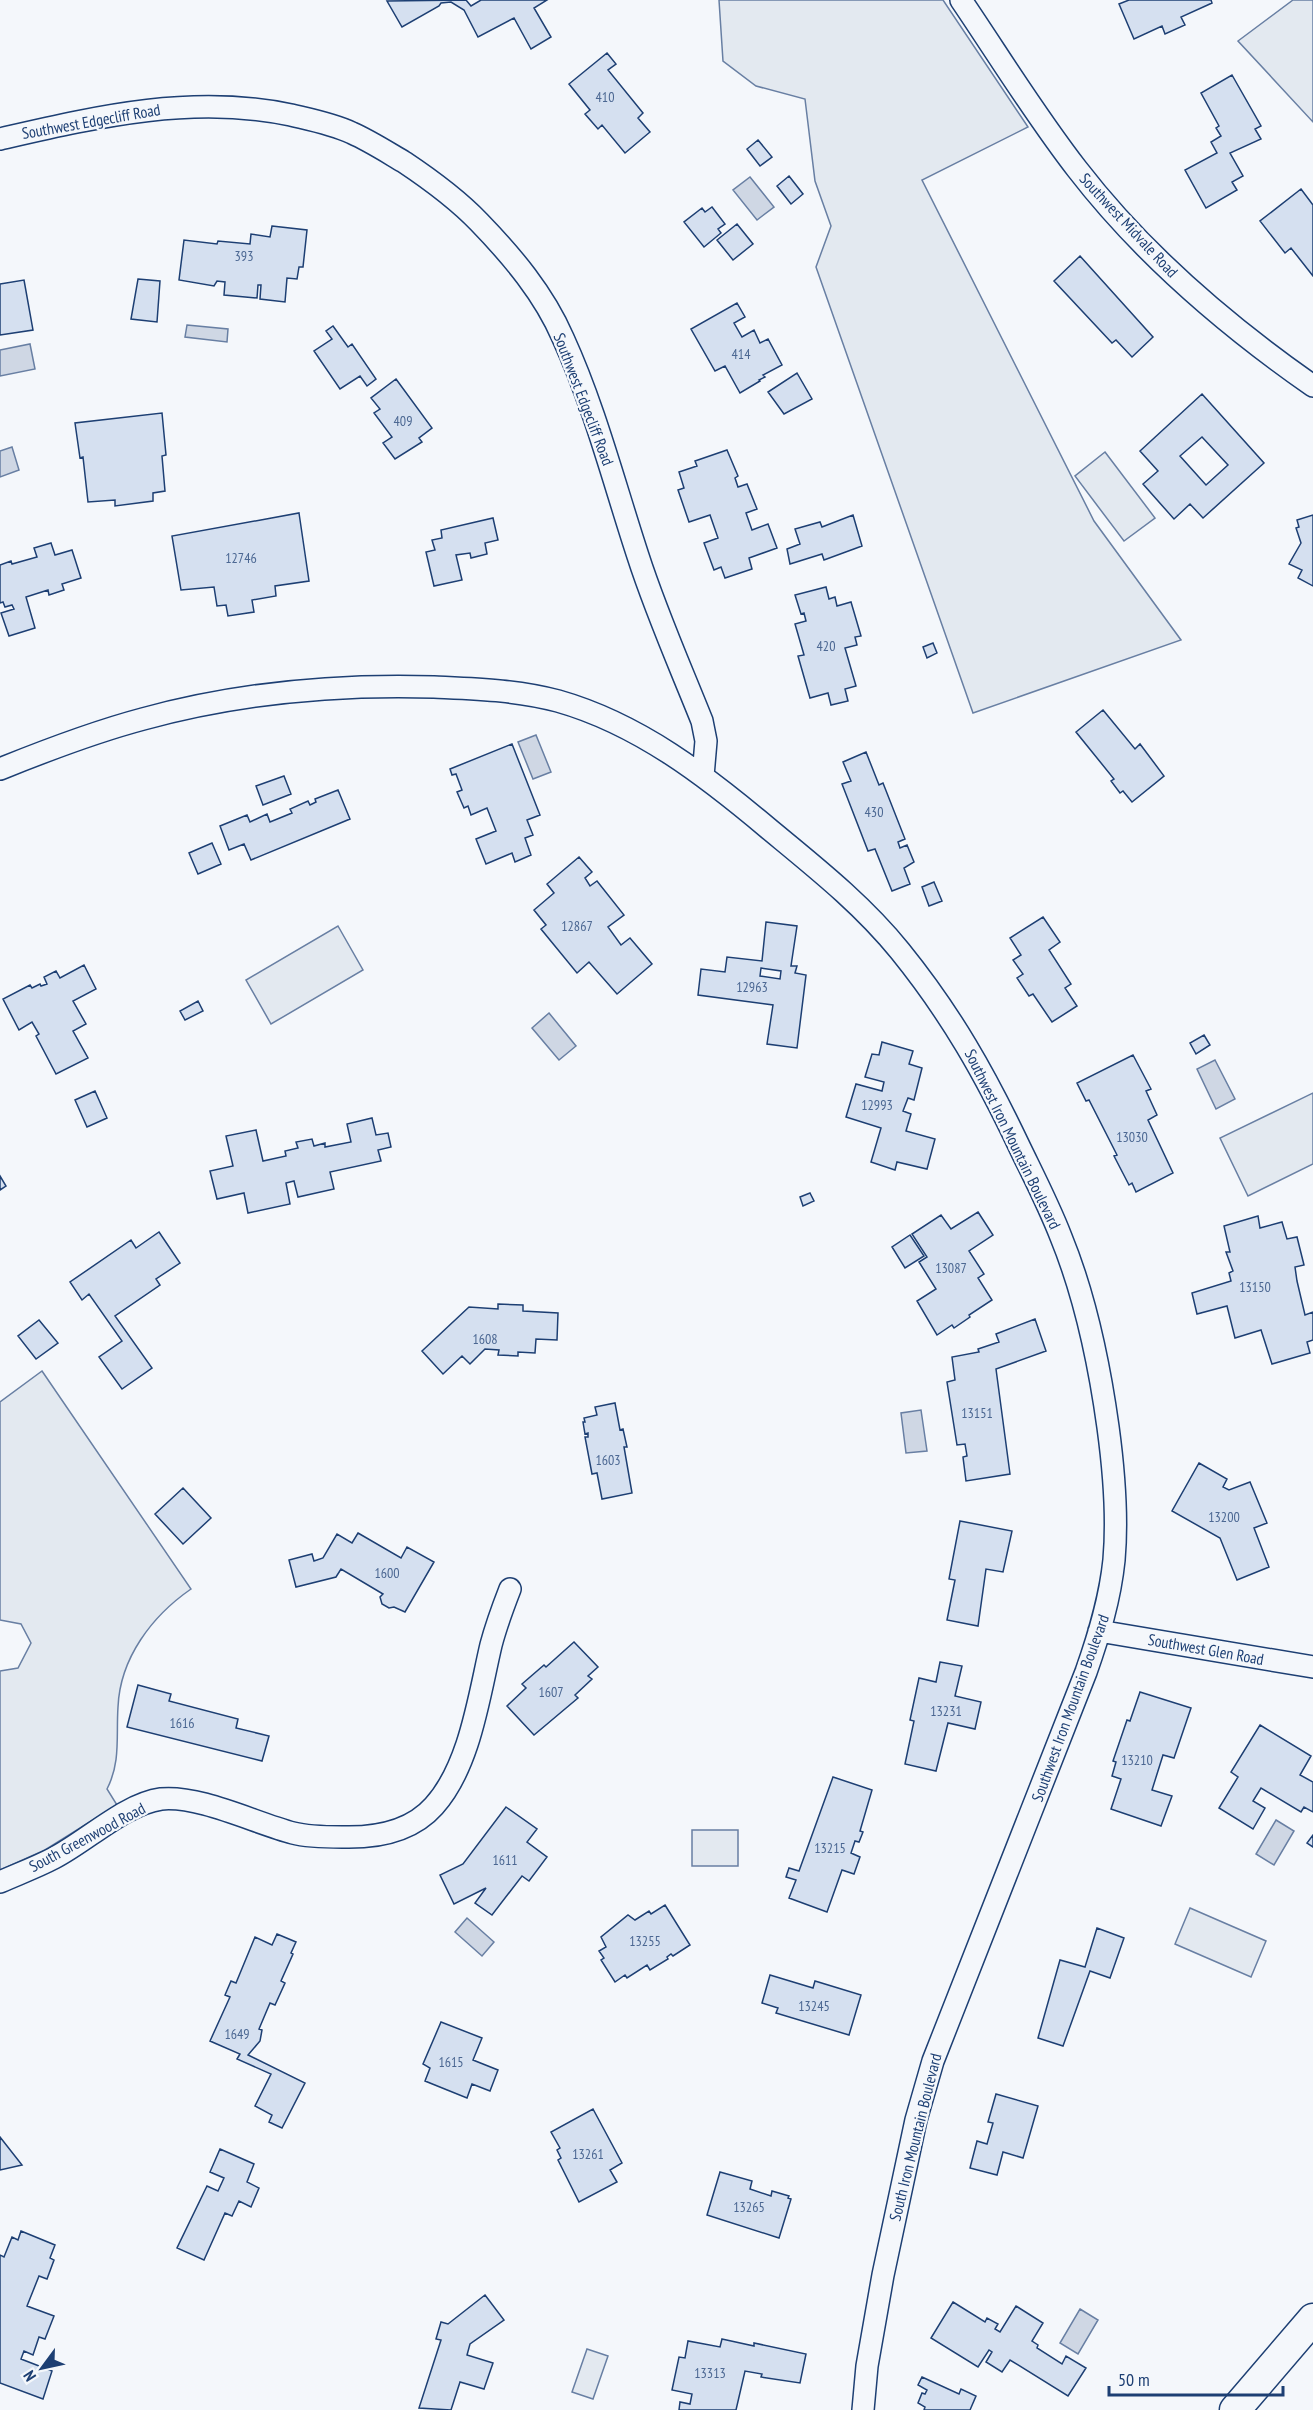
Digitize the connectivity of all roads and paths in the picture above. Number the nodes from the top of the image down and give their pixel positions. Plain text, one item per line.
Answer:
1 (961, 0) edge
2 (0, 139) edge
3 (1313, 386) edge
4 (0, 769) edge
5 (703, 776) junction
6 (510, 1589) dead end
7 (1099, 1631) junction
8 (1313, 1667) edge
9 (1005, 1875) joint
10 (0, 1882) edge
11 (1306, 2328) edge
12 (863, 2410) edge
13 (1235, 2410) edge

1 - 3 street, Southwest Midvale Road
2 - 5 street, Southwest Edgecliff Road
4 - 5 street, Southwest Iron Mountain Boulevard
5 - 7 street, Southwest Iron Mountain Boulevard
6 - 10 street, South Greenwood Road
7 - 8 street, Southwest Glen Road
7 - 9 street, Southwest Iron Mountain Boulevard
9 - 12 street, South Iron Mountain Boulevard
11 - 13 main road

